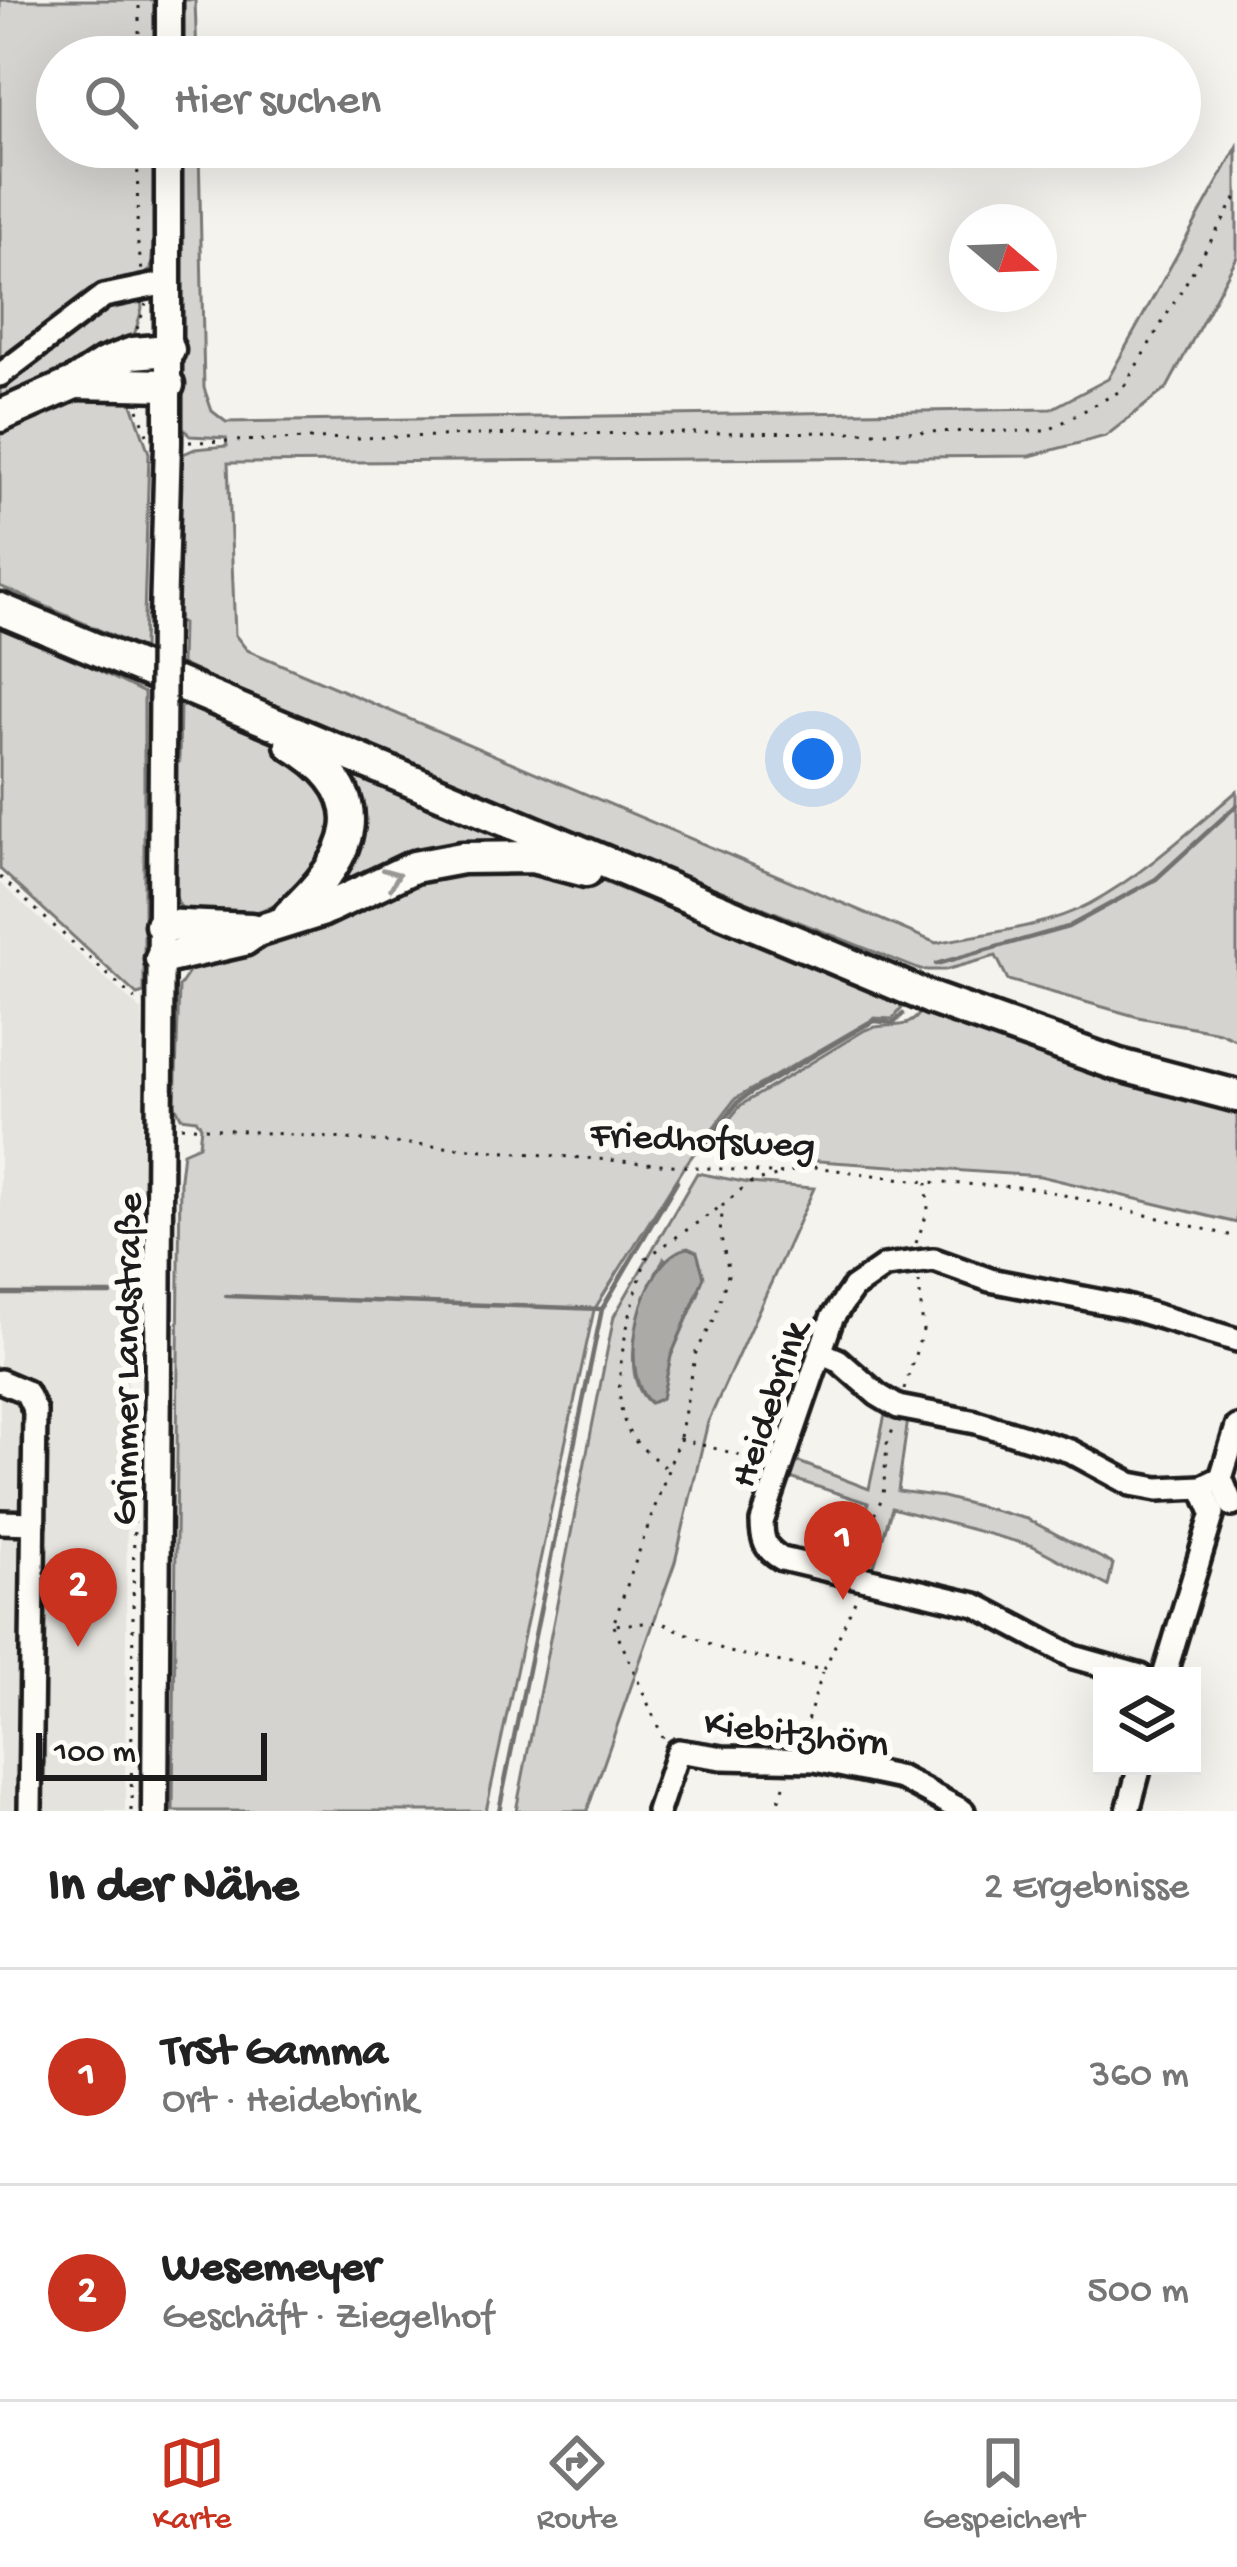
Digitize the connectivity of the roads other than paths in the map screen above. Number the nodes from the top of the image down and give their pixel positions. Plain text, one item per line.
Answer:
1 (170, 0) edge
2 (169, 36) edge
3 (168, 168) edge
4 (167, 284) junction
5 (169, 350) junction
6 (0, 375) edge
7 (75, 382) junction
8 (168, 385) junction
9 (0, 416) edge
10 (0, 595) edge
11 (0, 609) edge
12 (86, 645) junction
13 (211, 696) junction
14 (700, 903) junction
15 (161, 925) junction
16 (271, 925) junction
17 (161, 959) junction
18 (1237, 1096) edge
19 (1237, 1340) edge
20 (822, 1353) junction
21 (0, 1381) edge
22 (1237, 1427) edge
23 (1211, 1482) junction
24 (1228, 1509) edge
25 (0, 1522) edge
26 (34, 1523) junction
27 (1109, 1667) edge
28 (1167, 1667) edge
29 (1137, 1775) edge
30 (30, 1811) edge
31 (155, 1811) edge
32 (658, 1811) edge
33 (963, 1811) edge
34 (1127, 1811) edge

1 - 2 main road
3 - 4 main road, Grimmer Landstraße
4 - 5 main road, Grimmer Landstraße
4 - 6 street
5 - 7 highway
5 - 8 main road, Grimmer Landstraße
7 - 8 highway
7 - 9 highway
8 - 15 main road, Grimmer Landstraße, bridge
10 - 12 highway
11 - 12 highway
12 - 13 highway
13 - 14 highway
13 - 16 highway
16 -> 14 highway
14 - 18 highway
15 - 16 highway
15 - 17 main road, Grimmer Landstraße
16 - 17 highway
17 - 31 main road, Grimmer Landstraße
19 - 20 street, Heidebrink
20 - 23 street
20 - 27 street, Heidebrink
21 - 26 street
22 - 23 street
23 - 24 street
24 - 28 street
25 - 26 street
26 - 30 street
29 - 34 street
32 - 33 street, Kiebitzhörn

